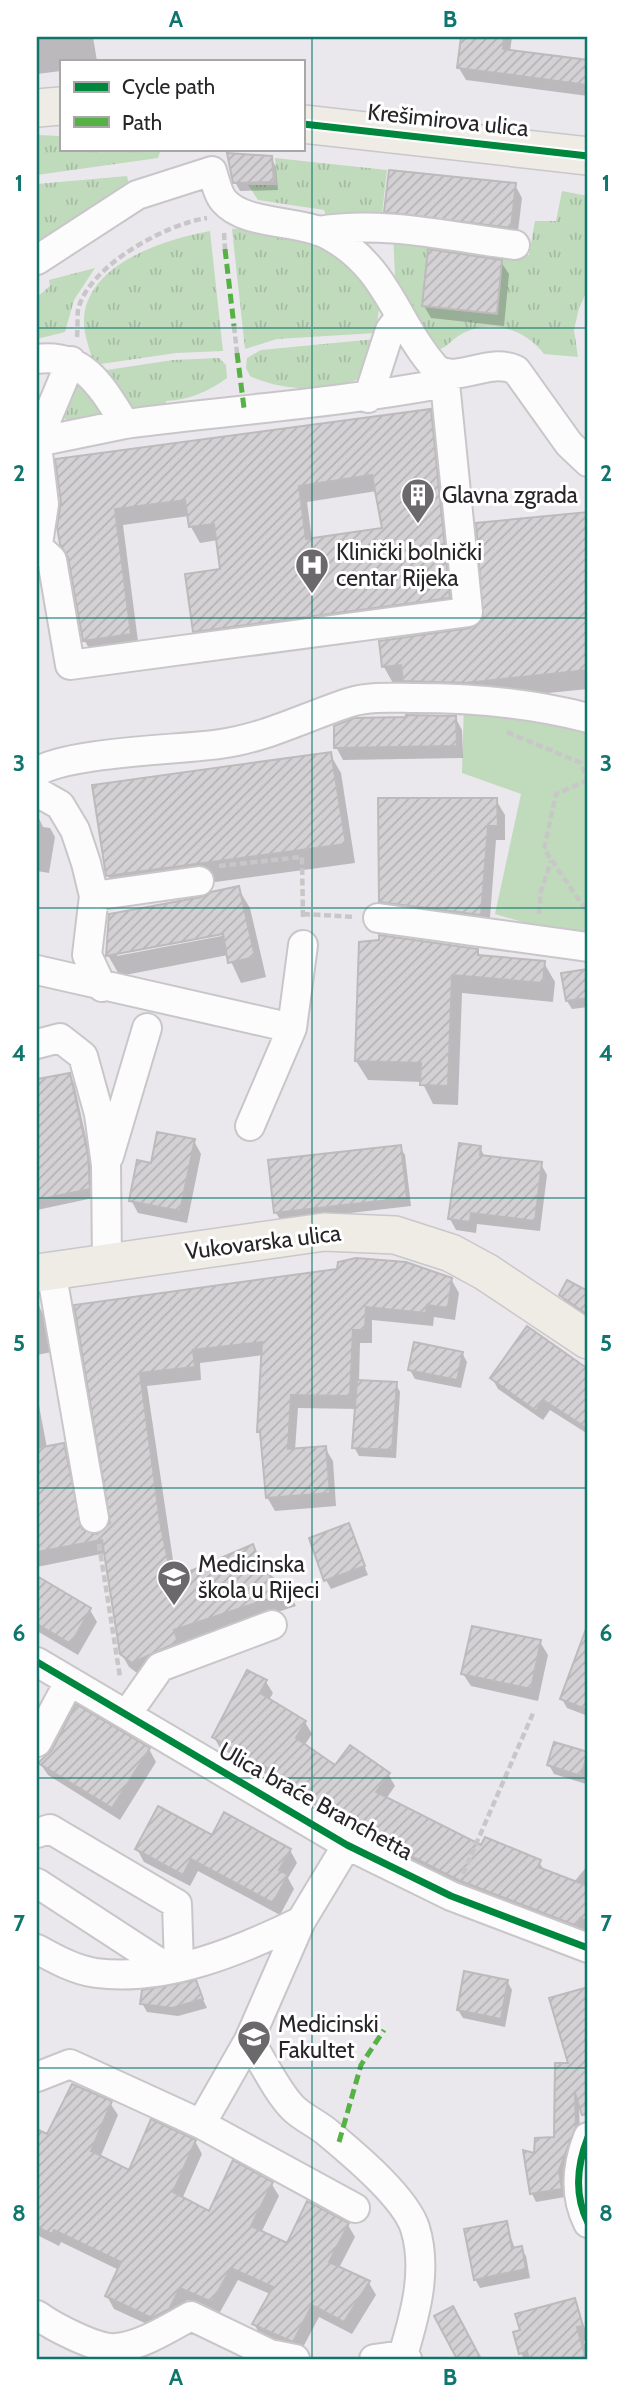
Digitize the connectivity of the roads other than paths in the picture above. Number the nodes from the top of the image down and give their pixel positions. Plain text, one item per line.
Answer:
1 (60, 106) edge
2 (37, 108) edge
3 (304, 124) edge
4 (588, 156) edge
5 (210, 160) edge
6 (317, 231) junction
7 (515, 245) dead end
8 (37, 260) edge
9 (400, 317) junction
10 (37, 359) edge
11 (71, 361) junction
12 (446, 378) junction
13 (368, 398) junction
14 (125, 424) junction
15 (37, 443) edge
16 (588, 461) edge
17 (37, 546) edge
18 (37, 551) edge
19 (588, 718) edge
20 (37, 772) edge
21 (37, 792) edge
22 (199, 881) road end
23 (94, 897) junction
24 (378, 918) road end
25 (303, 945) road end
26 (588, 947) edge
27 (37, 970) edge
28 (102, 987) junction
29 (147, 1028) dead end
30 (292, 1028) junction
31 (37, 1044) edge
32 (250, 1126) dead end
33 (106, 1165) junction
34 (107, 1262) junction
35 (44, 1272) edge
36 (588, 1340) edge
37 (94, 1518) road end
38 (271, 1625) dead end
39 (37, 1662) edge
40 (69, 1682) junction
41 (127, 1714) junction
42 (37, 1742) edge
43 (37, 1833) edge
44 (347, 1845) junction
45 (37, 1883) edge
46 (301, 1921) junction
47 (588, 1948) edge
48 (37, 1949) edge
49 (173, 1967) junction
50 (249, 2040) junction
51 (37, 2077) edge
52 (201, 2124) junction
53 (588, 2137) edge
54 (355, 2208) dead end
55 (588, 2223) edge
56 (37, 2315) edge
57 (405, 2357) edge
58 (295, 2359) edge
59 (374, 2359) edge

1 - 2 main road
3 - 4 main road, Krešimirova ulica
5 - 6 street
5 - 8 street
6 - 7 street
6 - 9 street
9 - 12 street
9 - 13 street
10 - 11 street
11 - 14 street
11 - 15 street
12 - 13 street
12 - 16 street
12 - 17 street
13 - 14 street
14 - 15 street
15 - 17 street
17 - 18 street
19 - 20 street
21 - 23 street
22 - 23 street
23 - 28 street
24 - 26 street
25 - 30 street
27 - 28 street
28 - 30 street
29 - 33 street
30 - 32 street
31 - 33 street
33 - 34 street
34 - 35 main road, Vukovarska ulica
34 - 36 main road, Vukovarska ulica
35 - 37 street
38 - 41 street
39 - 40 street, Ulica braće Branchetta
40 - 41 street, Ulica braće Branchetta
40 - 42 street
41 - 44 street, Ulica braće Branchetta
43 - 49 street
44 - 46 street
44 - 47 street, Ulica braće Branchetta
45 - 49 street
46 - 49 street
46 - 50 street
48 - 49 street
50 - 52 street
50 - 57 street
51 - 52 street
52 - 54 street
53 - 55 street
56 - 58 street
57 - 59 street

